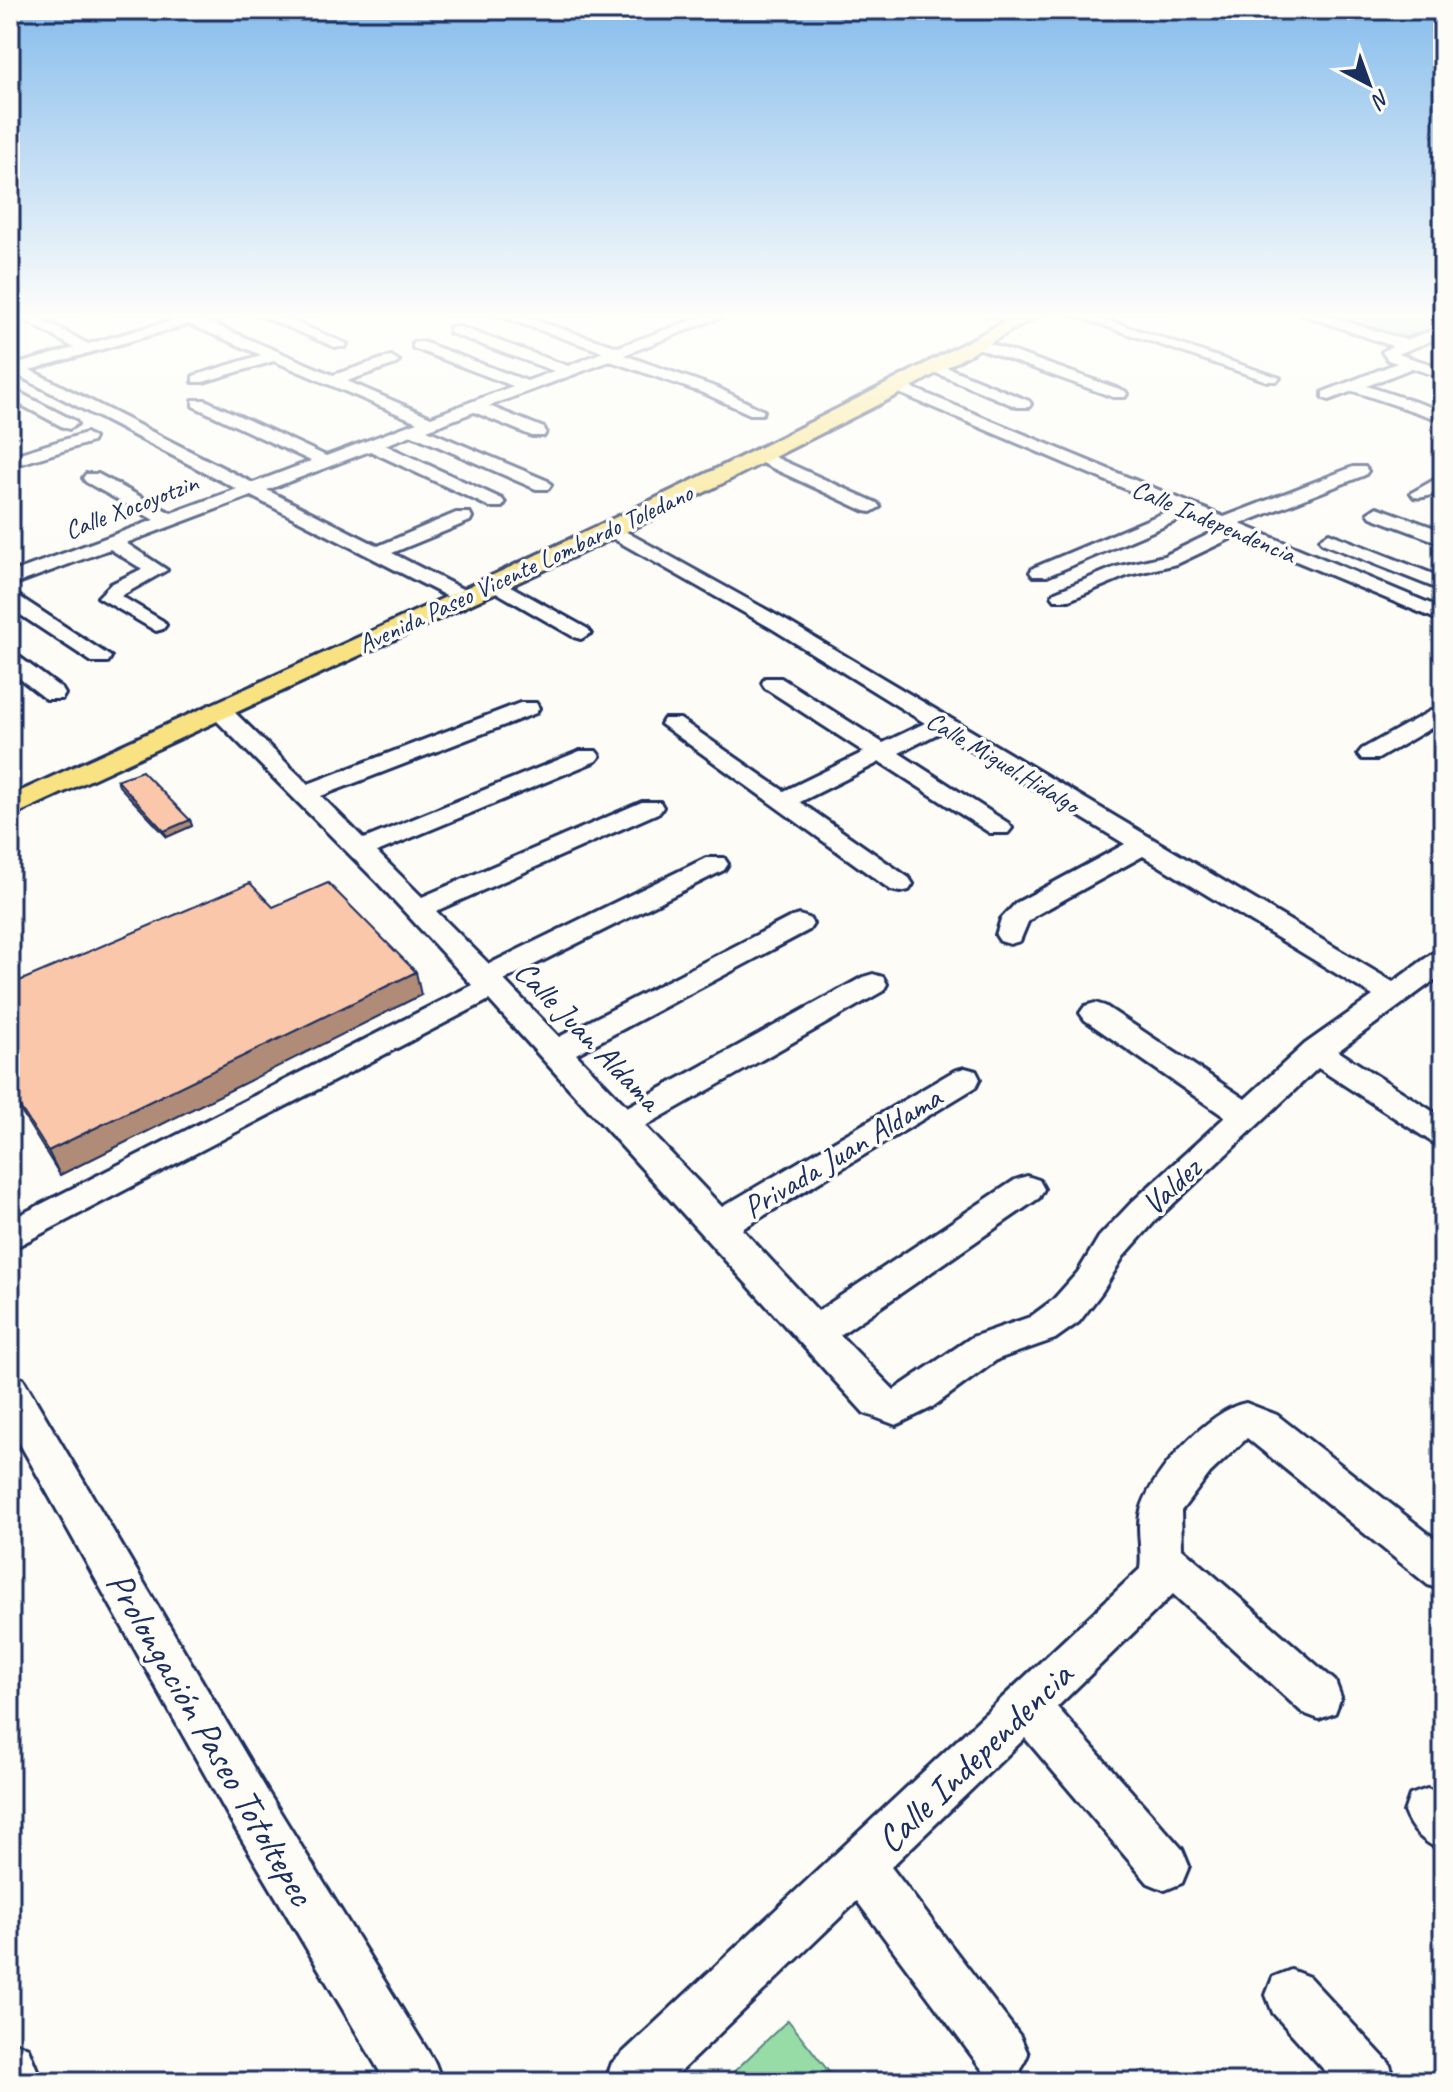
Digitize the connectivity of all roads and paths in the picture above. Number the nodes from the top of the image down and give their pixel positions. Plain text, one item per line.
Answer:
1 (45, 412) edge
2 (102, 412) edge
3 (218, 412) edge
4 (405, 412) edge
5 (459, 412) edge
6 (488, 412) edge
7 (849, 412) edge
8 (957, 412) edge
9 (430, 422) junction
10 (69, 424) dead end
11 (411, 429) junction
12 (538, 432) dead end
13 (86, 438) dead end
14 (370, 444) junction
15 (761, 456) junction
16 (324, 461) junction
17 (10, 462) edge
18 (1359, 471) dead end
19 (92, 478) dead end
20 (542, 485) dead end
21 (250, 490) junction
22 (496, 503) dead end
23 (871, 507) dead end
24 (1188, 509) junction
25 (1378, 512) dead end
26 (463, 517) dead end
27 (169, 520) junction
28 (1230, 527) junction
29 (612, 530) junction
30 (1443, 538) edge
31 (1329, 539) dead end
32 (111, 542) junction
33 (377, 553) junction
34 (1040, 572) dead end
35 (14, 574) edge
36 (496, 584) junction
37 (1443, 585) edge
38 (1062, 596) dead end
39 (465, 598) junction
40 (10, 599) edge
41 (1441, 613) edge
42 (156, 625) dead end
43 (581, 633) dead end
44 (100, 657) dead end
45 (10, 661) edge
46 (773, 683) dead end
47 (54, 694) dead end
48 (528, 708) dead end
49 (218, 709) junction
50 (1443, 711) edge
51 (672, 724) dead end
52 (940, 724) junction
53 (881, 752) junction
54 (1370, 754) dead end
55 (588, 756) dead end
56 (305, 794) junction
57 (785, 800) junction
58 (651, 807) dead end
59 (10, 808) edge
60 (999, 828) dead end
61 (1143, 845) junction
62 (360, 850) junction
63 (715, 864) dead end
64 (900, 884) dead end
65 (416, 910) junction
66 (799, 924) dead end
67 (1010, 935) dead end
68 (1443, 960) edge
69 (487, 983) junction
70 (873, 984) dead end
71 (1393, 995) junction
72 (1095, 1013) dead end
73 (557, 1051) junction
74 (1316, 1052) junction
75 (965, 1079) dead end
76 (1247, 1116) junction
77 (625, 1123) junction
78 (1443, 1134) edge
79 (1027, 1189) dead end
80 (720, 1225) junction
81 (10, 1236) edge
82 (815, 1332) junction
83 (10, 1391) edge
84 (903, 1406) joint
85 (1163, 1558) junction
86 (1443, 1571) edge
87 (1319, 1697) dead end
88 (1027, 1706) junction
89 (860, 1865) junction
90 (1165, 1866) dead end
91 (1291, 1995) dead end
92 (1002, 2054) dead end
93 (10, 2066) edge
94 (16, 2082) edge
95 (416, 2082) edge
96 (631, 2082) edge
97 (1370, 2082) edge

1 - 10 street
2 - 21 street
3 - 16 street
4 - 9 street
5 - 9 street, Calle Xocoyotzin
6 - 12 street
7 - 15 main road, Avenida Paseo Vicente Lombardo Toledano
8 - 24 street, Calle Independencia
9 - 11 street, Calle Xocoyotzin
11 - 14 street, Calle Xocoyotzin
11 - 20 street
13 - 17 street
14 - 16 street, Calle Xocoyotzin
14 - 22 street
15 - 23 street
15 - 29 main road, Avenida Paseo Vicente Lombardo Toledano
16 - 21 street, Calle Xocoyotzin
18 - 28 street
19 - 27 street
21 - 27 street, Calle Xocoyotzin
21 - 33 street
24 - 28 street, Calle Independencia
24 - 34 street
25 - 30 street
26 - 33 street
27 - 32 street, Calle Xocoyotzin
28 - 38 street
28 - 41 street, Calle Independencia
29 - 36 main road, Avenida Paseo Vicente Lombardo Toledano
29 - 52 street, Calle Miguel Hidalgo
31 - 37 street
32 - 35 street, Calle Xocoyotzin
32 - 42 street
33 - 39 street
36 - 39 main road, Avenida Paseo Vicente Lombardo Toledano
36 - 43 street
39 - 49 main road, Avenida Paseo Vicente Lombardo Toledano
40 - 44 street
45 - 47 street
46 - 53 street
48 - 56 street
49 - 56 street, Calle Juan Aldama
49 - 59 main road, Avenida Paseo Vicente Lombardo Toledano
50 - 54 street
51 - 57 street
52 - 53 street
52 - 61 street, Calle Miguel Hidalgo
53 - 57 street
53 - 60 street
55 - 62 street
56 - 62 street, Calle Juan Aldama
57 - 64 street
58 - 65 street
61 - 67 street
61 - 71 street, Calle Miguel Hidalgo
62 - 65 street, Calle Juan Aldama
63 - 69 street
65 - 69 street, Calle Juan Aldama
66 - 73 street
68 - 71 street, Valdez
69 - 73 street, Calle Juan Aldama
69 - 81 street
70 - 77 street
71 - 74 street, Valdez
72 - 76 street
73 - 77 street, Calle Juan Aldama
74 - 76 street, Valdez
74 - 78 street
75 - 80 street, Privada Juan Aldama
76 - 84 street, Valdez
77 - 80 street, Calle Juan Aldama
79 - 82 street
80 - 82 street, Calle Juan Aldama
82 - 84 street, Calle Juan Aldama
83 - 95 street, Prolongación Paseo Totoltepec
85 - 86 street, Calle Independencia
85 - 87 street
85 - 88 street, Calle Independencia
88 - 89 street, Calle Independencia
88 - 90 street
89 - 92 street
89 - 96 street, Calle Independencia
91 - 97 street
93 - 94 street

